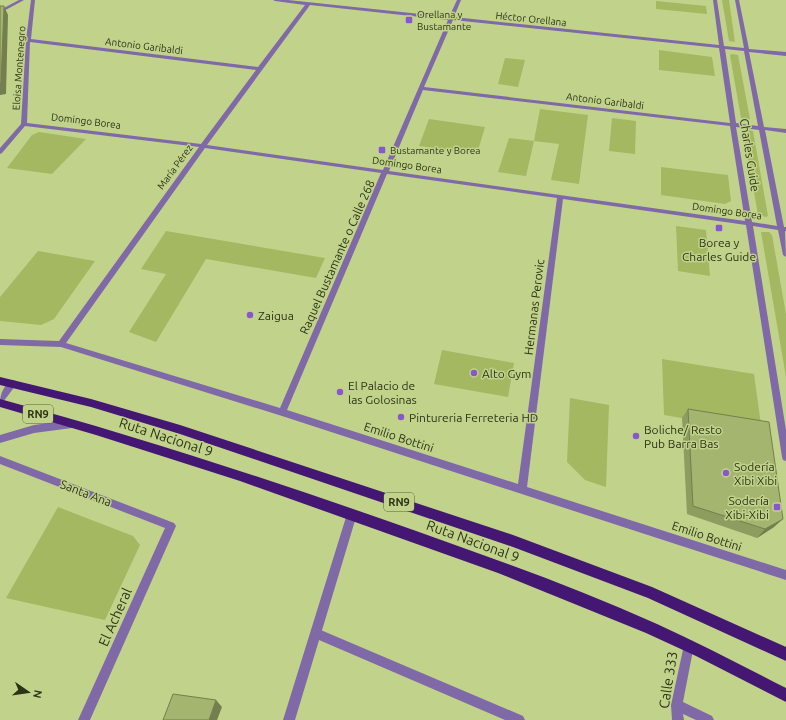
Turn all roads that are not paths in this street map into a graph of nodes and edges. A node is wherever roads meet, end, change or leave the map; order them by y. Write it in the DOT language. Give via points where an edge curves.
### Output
graph roads {
  1 [pos="22,0"];
  2 [pos="33,0"];
  3 [pos="275,0"];
  4 [pos="459,0"];
  5 [pos="715,0"];
  6 [pos="737,0"];
  7 [pos="308,4"];
  8 [pos="0,12"];
  9 [pos="451,19"];
  10 [pos="28,40"];
  11 [pos="723,48"];
  12 [pos="747,50"];
  13 [pos="786,54"];
  14 [pos="258,69"];
  15 [pos="422,88"];
  16 [pos="24,124"];
  17 [pos="733,125"];
  18 [pos="763,129"];
  19 [pos="786,132"];
  20 [pos="203,146"];
  21 [pos="0,152"];
  22 [pos="386,172"];
  23 [pos="560,198"];
  24 [pos="749,224"];
  25 [pos="783,229"];
  26 [pos="786,255"];
  27 [pos="0,342"];
  28 [pos="61,344"];
  29 [pos="0,381"];
  30 [pos="13,384"];
  31 [pos="0,402"];
  32 [pos="282,412"];
  33 [pos="76,424"];
  34 [pos="0,439"];
  35 [pos="786,457"];
  36 [pos="0,460"];
  37 [pos="522,490"];
  38 [pos="352,514"];
  39 [pos="171,526"];
  40 [pos="786,574"];
  41 [pos="316,633"];
  42 [pos="689,645"];
  43 [pos="786,654"];
  44 [pos="786,695"];
  45 [pos="677,705"];
  46 [pos="84,720"];
  47 [pos="289,720"];
  48 [pos="520,720"];
  49 [pos="678,720"];
  50 [pos="708,720"];
  1 -- 8 [label="street"];
  2 -- 10 [label="street, Eloisa Montenegro"];
  3 -- 7 [label="street, Héctor Orellana"];
  4 -- 9 [label="street, Raquel Bustamante o Calle 268"];
  5 -- 11 [label="street, Charles Guide"];
  6 -- 12 [label="street, Charles Guide"];
  7 -- 9 [label="street, Héctor Orellana"];
  7 -- 14 [label="street, María Pérez"];
  9 -- 11 [label="street, Héctor Orellana"];
  9 -- 15 [label="street, Raquel Bustamante o Calle 268"];
  10 -- 14 [label="street, Antonio Garibaldi"];
  10 -- 16 [label="street, Eloisa Montenegro"];
  11 -- 12 [label="street, Héctor Orellana"];
  11 -- 17 [label="street, Charles Guide"];
  12 -- 13 [label="street, Héctor Orellana"];
  12 -- 18 [label="street, Charles Guide"];
  14 -- 20 [label="street, María Pérez"];
  15 -- 17 [label="street, Antonio Garibaldi"];
  15 -- 22 [label="street, Raquel Bustamante o Calle 268"];
  16 -- 20 [label="street, Domingo Borea"];
  16 -- 21 [label="street, Eloisa Montenegro"];
  17 -- 18 [label="street, Antonio Garibaldi"];
  17 -- 24 [label="street, Charles Guide"];
  18 -- 19 [label="street, Antonio Garibaldi"];
  18 -- 25 [label="street, Charles Guide"];
  20 -- 22 [label="street, Domingo Borea"];
  20 -- 28 [label="street, María Pérez"];
  22 -- 23 [label="street, Domingo Borea"];
  22 -- 32 [label="street, Raquel Bustamante o Calle 268"];
  23 -- 24 [label="street, Domingo Borea"];
  23 -- 37 [label="street, Hermanas Perovic"];
  24 -- 25 [label="street, Domingo Borea"];
  24 -- 35 [label="street, Charles Guide"];
  25 -- 26 [label="street, Charles Guide"];
  27 -- 28 [label="street, Emilio Bottini"];
  28 -- 32 [label="street, Emilio Bottini"];
  29 -- 30 [label="main road, Ruta Nacional 9 / RN9"];
  30 -- 31 [label="street"];
  30 -- 43 [label="main road, Ruta Nacional 9 / RN9" via="106,406 248,450 546,552 608,575"];
  31 -- 33 [label="main road, Ruta Nacional 9 / RN9"];
  32 -- 37 [label="street, Emilio Bottini"];
  33 -- 34 [label="street" via="34,429"];
  33 -- 38 [label="main road, Ruta Nacional 9 / RN9"];
  36 -- 39 [label="street, Santa Ana"];
  37 -- 40 [label="street, Emilio Bottini"];
  38 -- 41 [label="street"];
  38 -- 42 [label="main road, Ruta Nacional 9 / RN9" via="507,569"];
  39 -- 46 [label="street, El Acheral"];
  41 -- 47 [label="street"];
  41 -- 48 [label="street"];
  42 -- 44 [label="main road, Ruta Nacional 9 / RN9"];
  42 -- 45 [label="street, Calle 333"];
  45 -- 49 [label="street, Calle 333"];
  45 -- 50 [label="street"];
}
